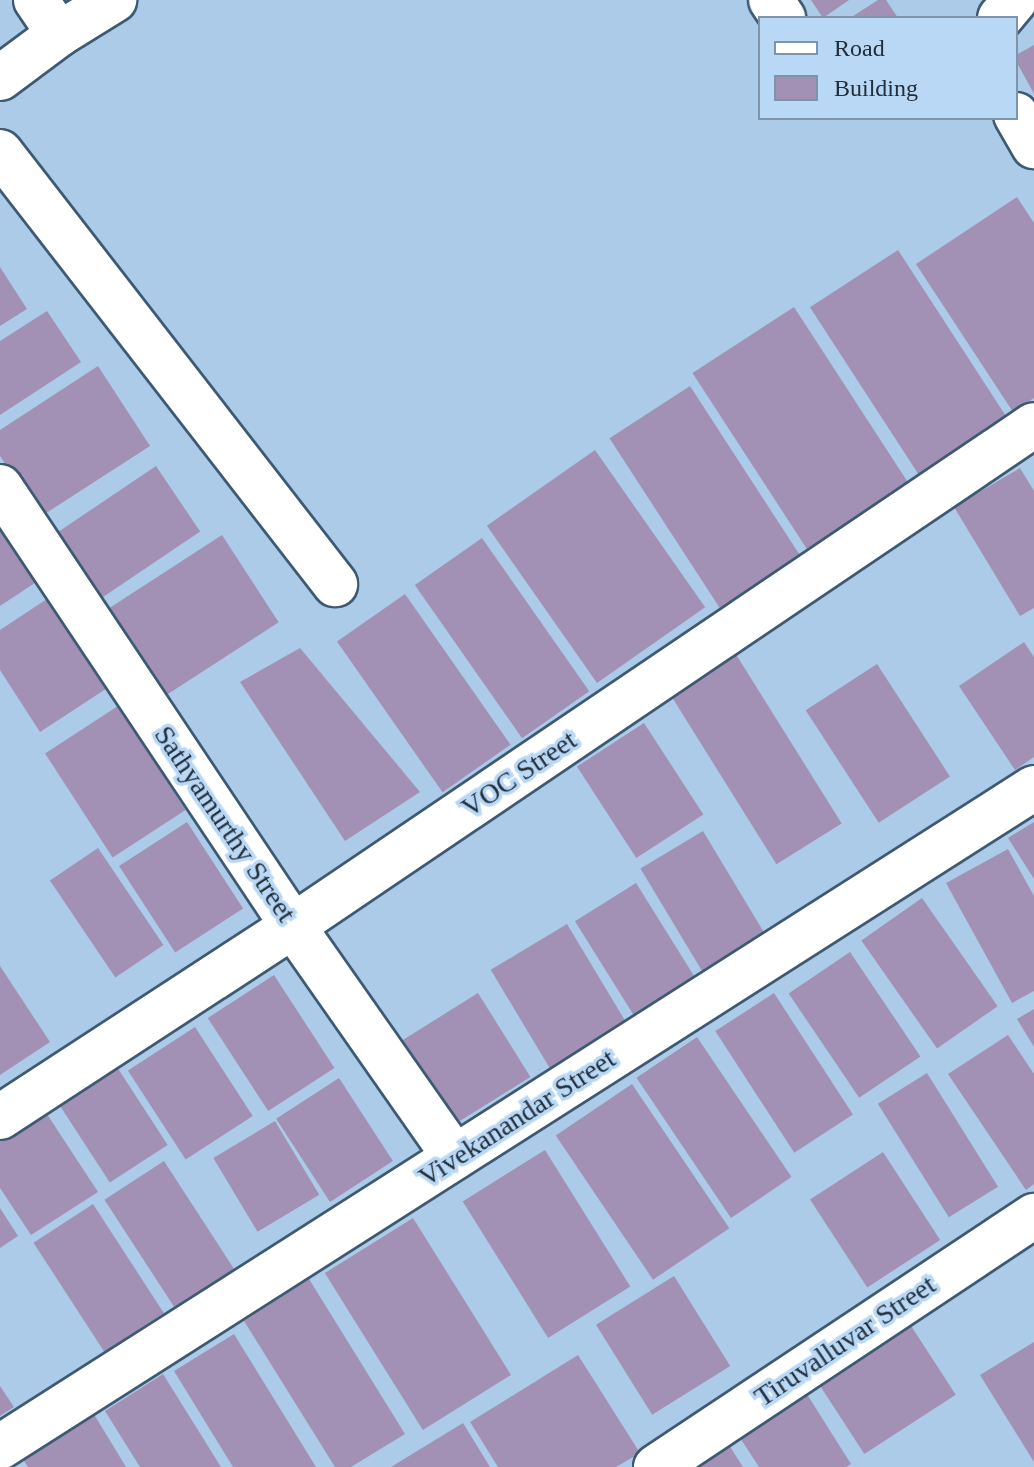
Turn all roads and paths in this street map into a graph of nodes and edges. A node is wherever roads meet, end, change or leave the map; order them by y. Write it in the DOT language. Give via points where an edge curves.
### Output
graph roads {
  1 [pos="114,0"];
  2 [pos="1015,0"];
  3 [pos="1002,16"];
  4 [pos="47,17"];
  5 [pos="0,78"];
  6 [pos="1018,118"];
  7 [pos="1034,146"];
  8 [pos="0,152"];
  9 [pos="1034,425"];
  10 [pos="0,487"];
  11 [pos="335,584"];
  12 [pos="1034,788"];
  13 [pos="293,926"];
  14 [pos="0,1117"];
  15 [pos="455,1157"];
  16 [pos="1034,1216"];
  17 [pos="0,1447"];
  18 [pos="656,1467"];
  1 -- 4 [label="street"];
  2 -- 3 [label="street"];
  4 -- 5 [label="street"];
  6 -- 7 [label="street"];
  8 -- 11 [label="street"];
  9 -- 13 [label="street, VOC Street"];
  10 -- 13 [label="street, Sathyamurthy Street"];
  12 -- 15 [label="street, Vivekanandar Street"];
  13 -- 14 [label="street, VOC Street"];
  13 -- 15 [label="street, Sathyamurthy Street"];
  15 -- 17 [label="street, Vivekanandar Street"];
  16 -- 18 [label="street, Tiruvalluvar Street"];
}
